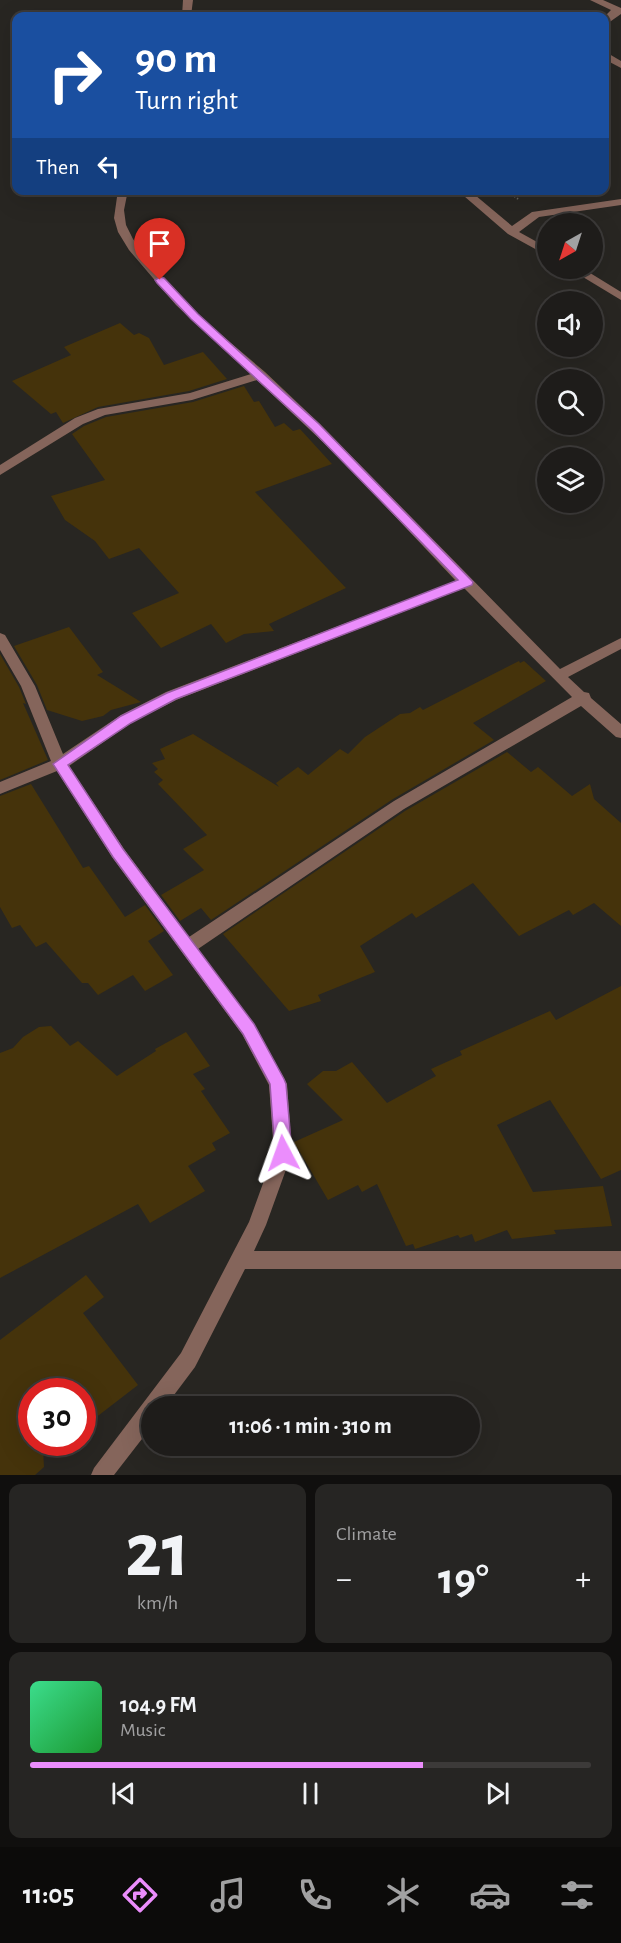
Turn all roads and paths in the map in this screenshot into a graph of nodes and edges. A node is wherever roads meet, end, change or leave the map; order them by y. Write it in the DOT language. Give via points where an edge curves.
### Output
graph roads {
  1 [pos="595,0"];
  2 [pos="619,10"];
  3 [pos="121,195"];
  4 [pos="468,195"];
  5 [pos="621,201"];
  6 [pos="512,232"];
  7 [pos="537,247"];
  8 [pos="591,279"];
  9 [pos="621,297"];
  10 [pos="261,375"];
  11 [pos="0,471"];
  12 [pos="467,582"];
  13 [pos="0,638"];
  14 [pos="621,644"];
  15 [pos="558,676"];
  16 [pos="584,697"];
  17 [pos="621,733"];
  18 [pos="60,764"];
  19 [pos="0,788"];
  20 [pos="187,947"];
  21 [pos="239,1260"];
  22 [pos="621,1260"];
  23 [pos="161,1396"];
  24 [pos="141,1422"];
  25 [pos="101,1475"];
  1 -- 2 [label="street"];
  3 -- 10 [label="street" via="116,210 118,220 140,256 194,317"];
  4 -- 6 [label="street"];
  5 -- 6 [label="street" via="536,214"];
  6 -- 7 [label="street"];
  8 -- 9 [label="street"];
  10 -- 11 [label="street" via="192,396 94,415 46,440"];
  10 -- 12 [label="street"];
  12 -- 15 [label="street"];
  12 -- 18 [label="street" via="171,696 126,719"];
  13 -- 18 [label="street" via="28,686"];
  14 -- 15 [label="street"];
  15 -- 16 [label="street"];
  16 -- 17 [label="street"];
  16 -- 20 [label="street" via="399,805"];
  18 -- 19 [label="street"];
  18 -- 20 [label="street" via="118,853"];
  20 -- 21 [label="street" via="248,1029 278,1084 283,1153 257,1225"];
  21 -- 22 [label="street"];
  21 -- 23 [label="street" via="188,1360"];
  24 -- 25 [label="street"];
}
